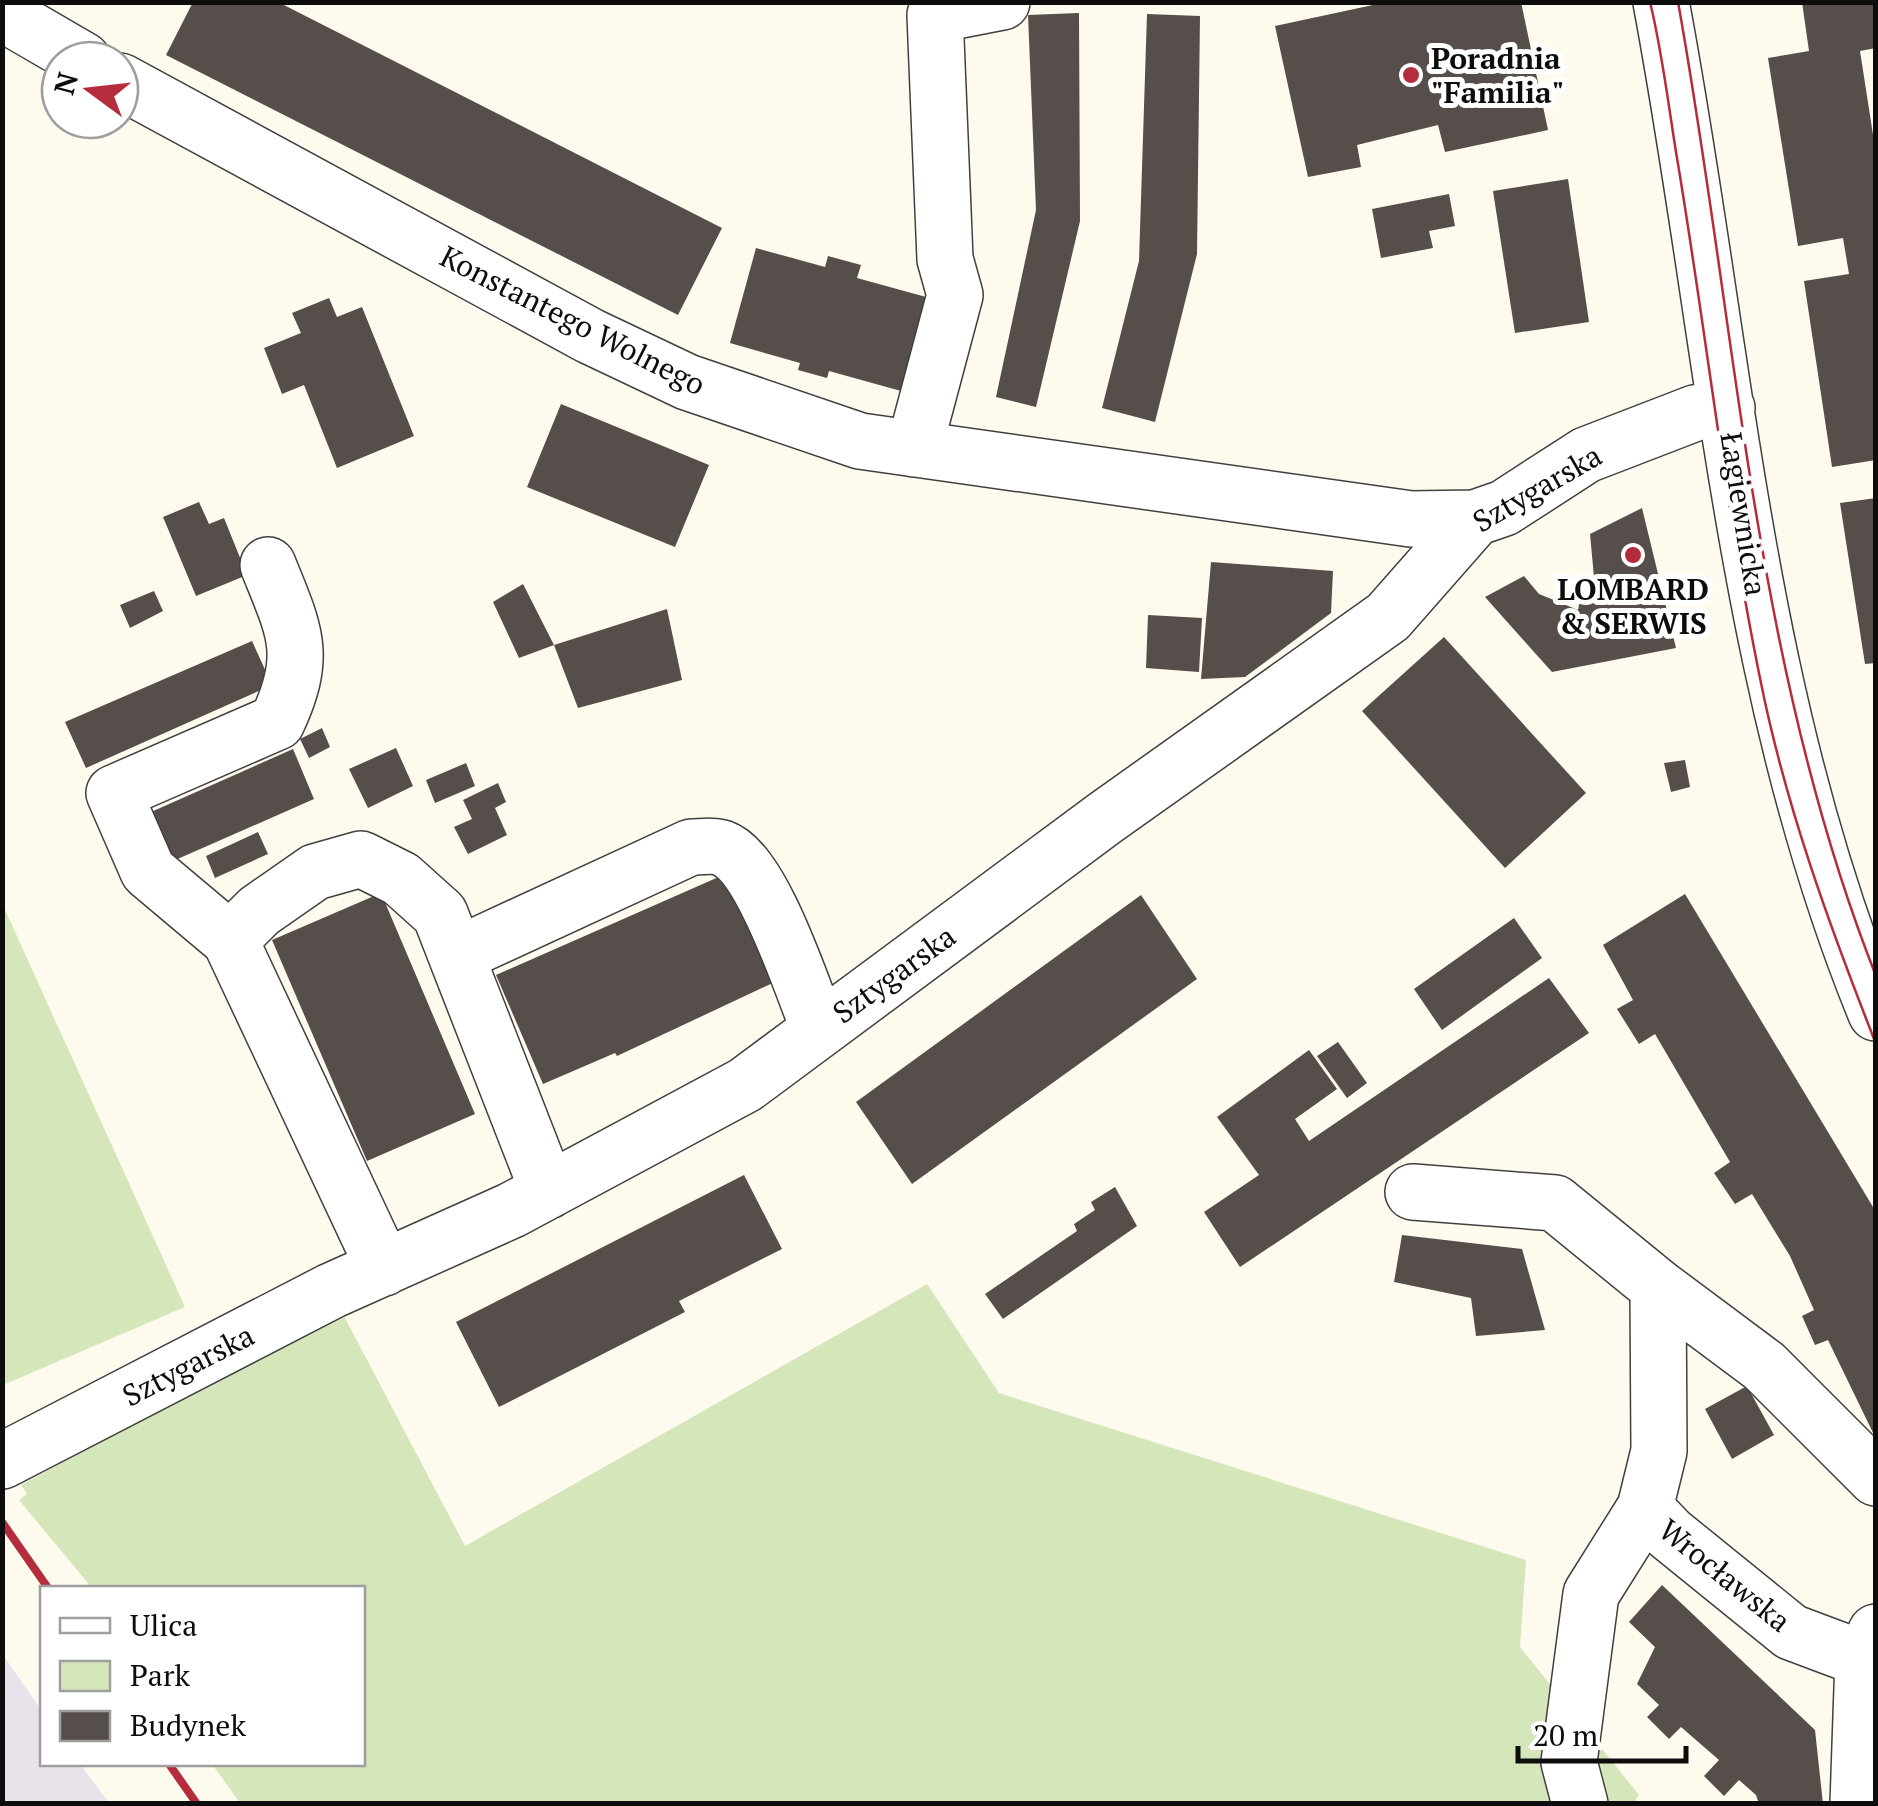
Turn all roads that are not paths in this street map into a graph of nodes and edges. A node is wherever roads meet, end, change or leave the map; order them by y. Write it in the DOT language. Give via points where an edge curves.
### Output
graph roads {
  1 [pos="1002,2"];
  2 [pos="1661,2"];
  3 [pos="2,13"];
  4 [pos="49,40"];
  5 [pos="140,92"];
  6 [pos="1727,408"];
  7 [pos="914,449"];
  8 [pos="1475,518"];
  9 [pos="268,565"];
  10 [pos="230,940"];
  11 [pos="457,955"];
  12 [pos="1876,1014"];
  13 [pos="818,1030"];
  14 [pos="548,1191"];
  15 [pos="1413,1192"];
  16 [pos="384,1268"];
  17 [pos="1658,1287"];
  18 [pos="2,1461"];
  19 [pos="1876,1478"];
  20 [pos="1646,1508"];
  21 [pos="1869,1646"];
  22 [pos="1580,1804"];
  23 [pos="1858,1804"];
  1 -- 7 [label="street" via="935,15 945,259 956,295"];
  2 -- 6 [label="street, Łagiewnicka"];
  3 -- 4 [label="street"];
  5 -- 7 [label="street, Konstantego Wolnego" via="686,382 860,442"];
  6 -- 8 [label="street, Sztygarska" via="1695,413 1586,455 1504,508"];
  6 -- 12 [label="street, Łagiewnicka" via="1774,681 1827,884"];
  7 -- 8 [label="street, Konstantego Wolnego" via="1411,519"];
  8 -- 13 [label="street, Sztygarska" via="1388,617"];
  9 -- 10 [label="street" via="296,634 293,689 277,722 114,793 148,871"];
  10 -- 11 [label="street" via="258,911 315,872 361,859 401,879 440,914"];
  10 -- 16 [label="street"];
  11 -- 13 [label="street" via="691,846 721,847 744,863 767,902"];
  11 -- 14 [label="street"];
  13 -- 14 [label="street, Sztygarska" via="745,1085"];
  14 -- 16 [label="street, Sztygarska"];
  15 -- 17 [label="street" via="1555,1203"];
  16 -- 18 [label="street, Sztygarska"];
  17 -- 19 [label="street" via="1764,1366"];
  17 -- 20 [label="street" via="1659,1451"];
  20 -- 21 [label="street, Wrocławska" via="1791,1632"];
  20 -- 22 [label="street" via="1591,1594 1569,1762"];
  21 -- 23 [label="street"];
}
